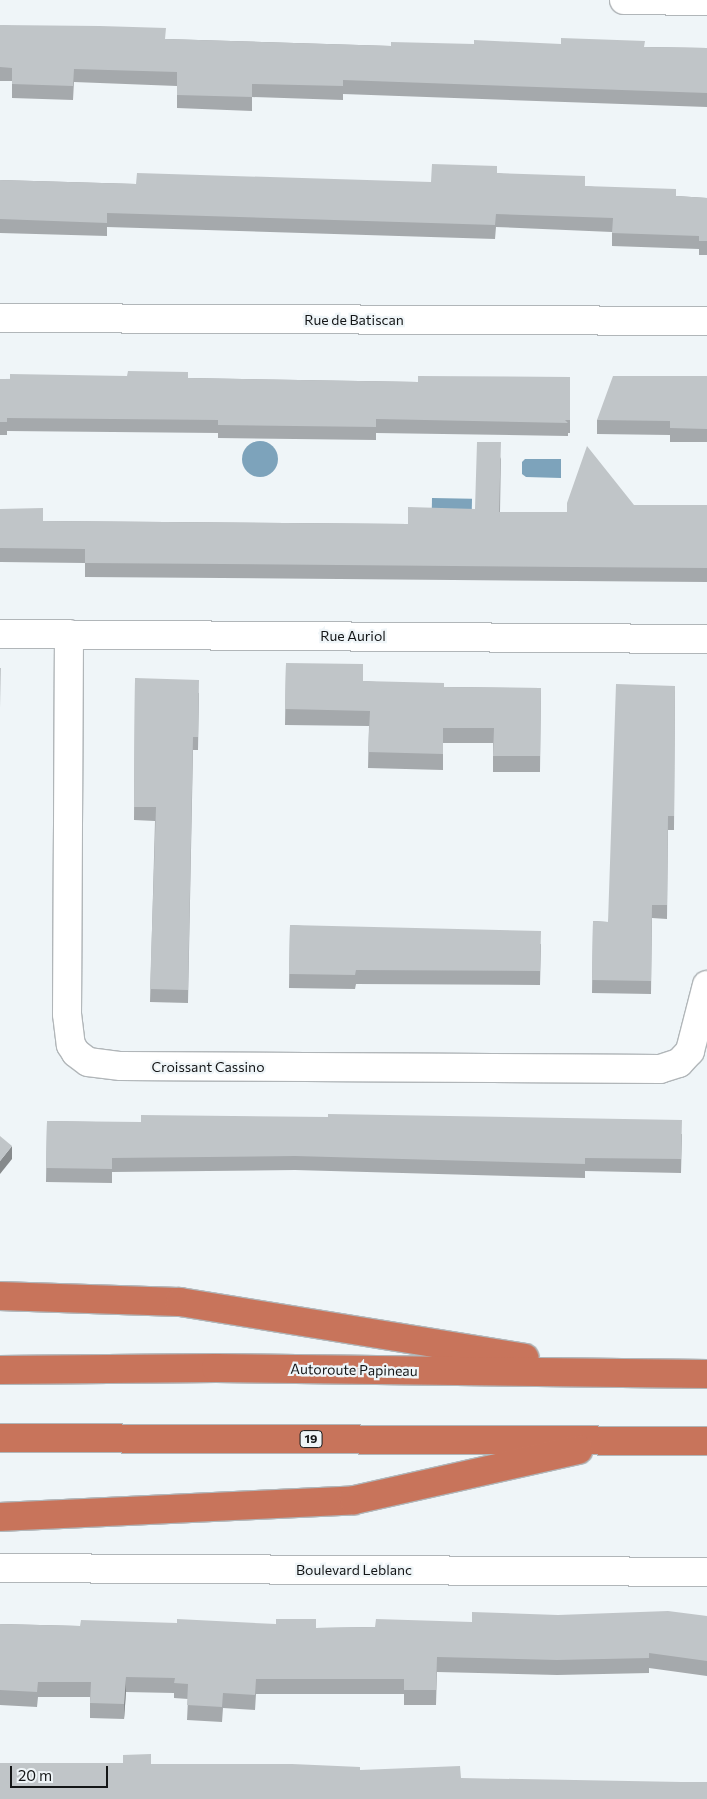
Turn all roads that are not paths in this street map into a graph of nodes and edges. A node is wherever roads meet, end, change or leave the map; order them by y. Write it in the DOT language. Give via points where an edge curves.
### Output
graph roads {
  1 [pos="624,0"];
  2 [pos="707,1"];
  3 [pos="0,318"];
  4 [pos="707,321"];
  5 [pos="0,634"];
  6 [pos="69,634"];
  7 [pos="707,639"];
  8 [pos="707,985"];
  9 [pos="0,1296"];
  10 [pos="0,1370"];
  11 [pos="617,1374"];
  12 [pos="707,1374"];
  13 [pos="0,1438"];
  14 [pos="623,1440"];
  15 [pos="707,1441"];
  16 [pos="0,1517"];
  17 [pos="0,1568"];
  18 [pos="707,1572"];
  1 -- 2 [label="street"];
  3 -- 4 [label="street, Rue de Batiscan"];
  5 -- 6 [label="street, Rue Auriol"];
  6 -- 7 [label="street, Rue Auriol"];
  6 -- 8 [label="street, Croissant Cassino" via="67,1014 71,1045 88,1062 121,1066 660,1069 679,1063 690,1051"];
  9 -- 11 [label="highway" via="180,1302"];
  10 -- 11 [label="highway, Autoroute Papineau" via="216,1368"];
  11 -- 12 [label="highway, Autoroute Papineau"];
  13 -- 14 [label="highway, 19"];
  14 -- 15 [label="highway, 19"];
  14 -- 16 [label="highway" via="354,1500"];
  17 -- 18 [label="street, Boulevard Leblanc"];
}
